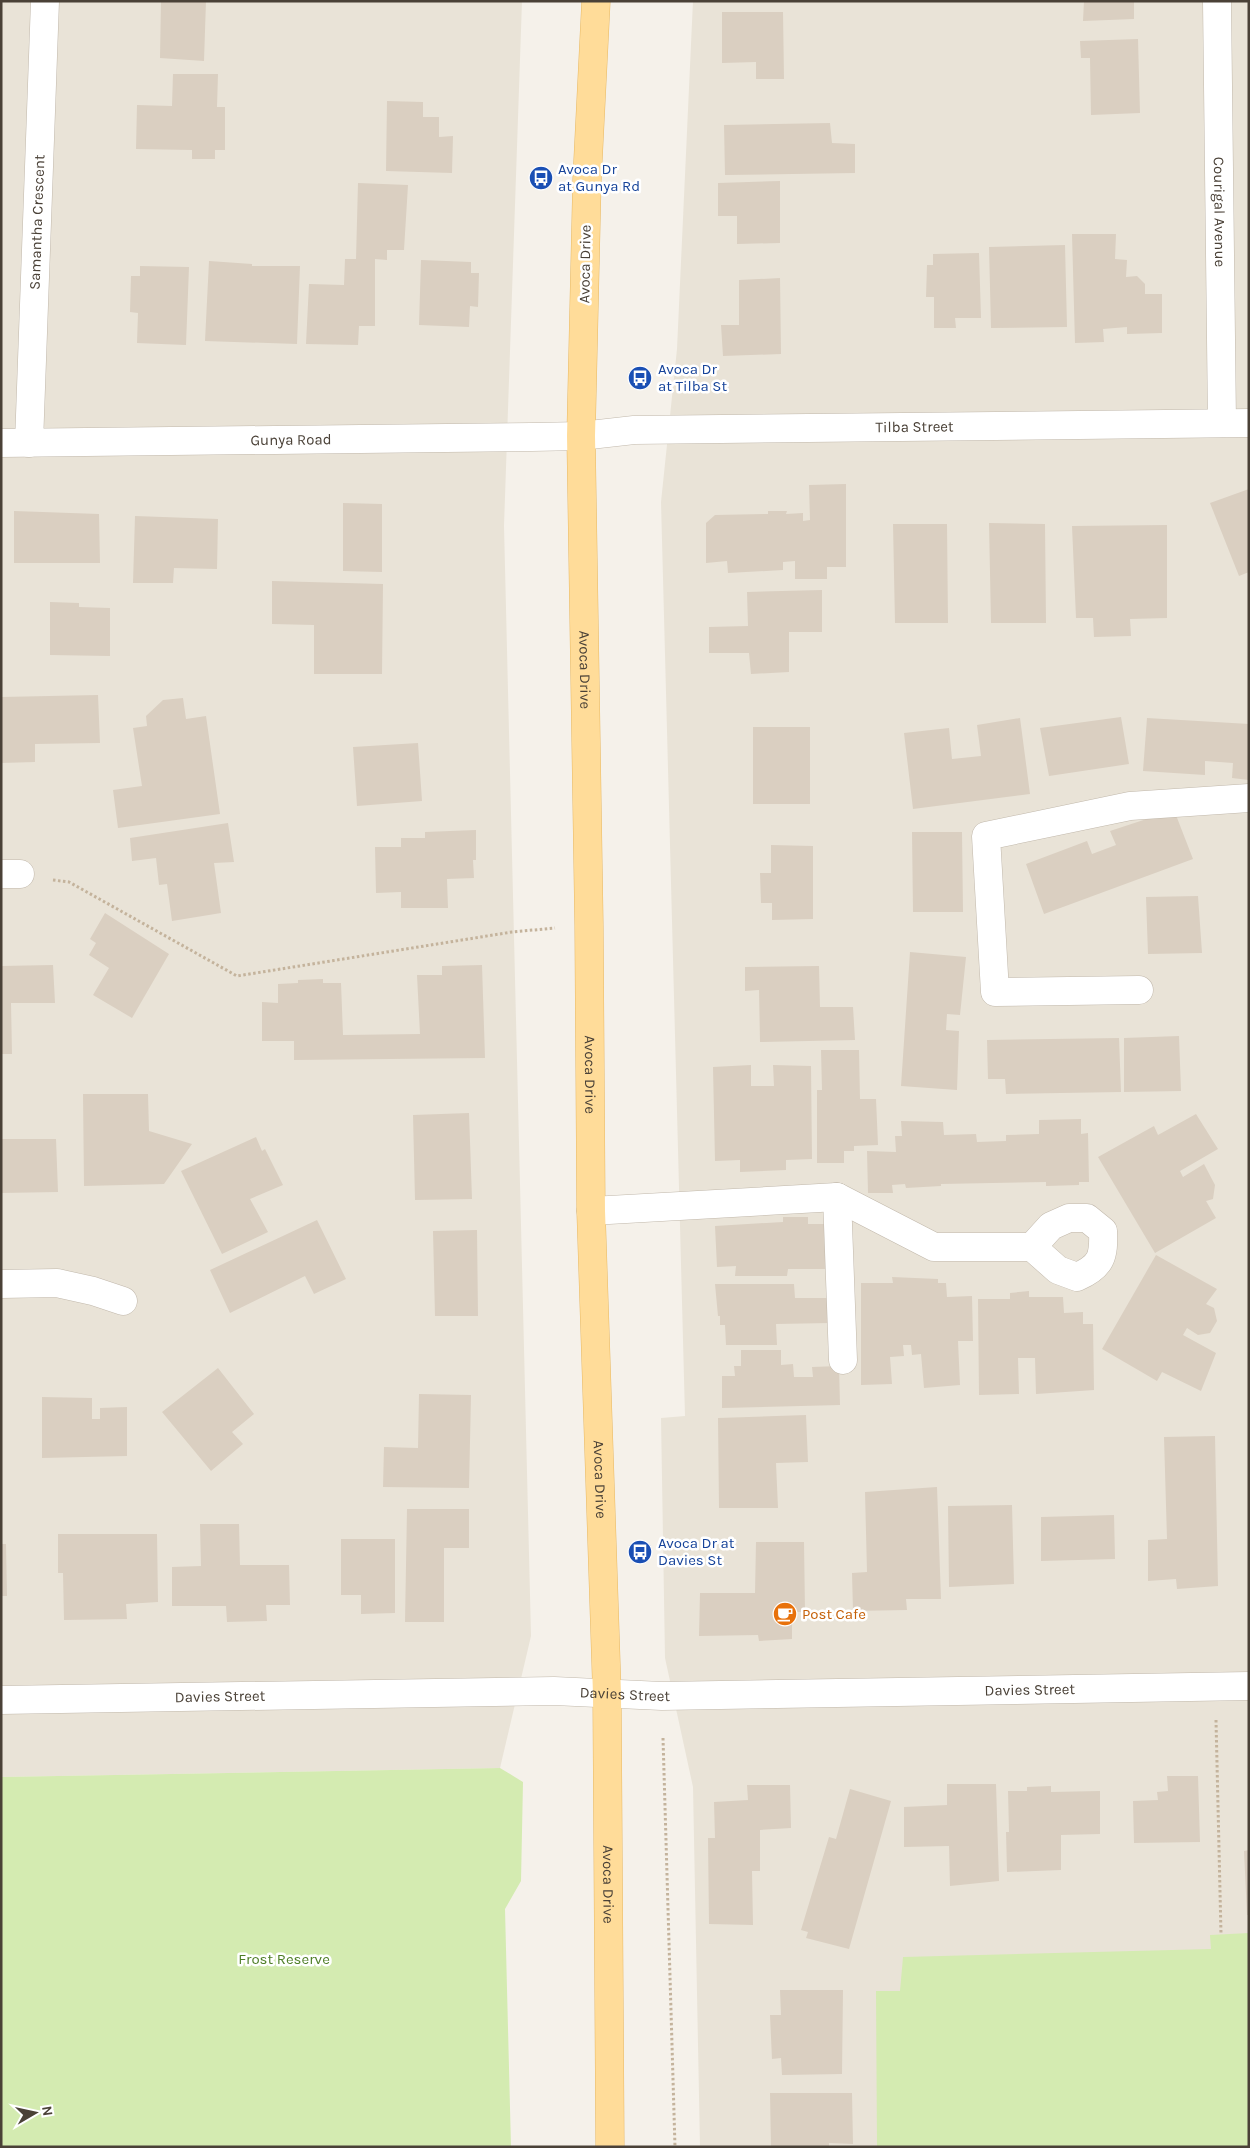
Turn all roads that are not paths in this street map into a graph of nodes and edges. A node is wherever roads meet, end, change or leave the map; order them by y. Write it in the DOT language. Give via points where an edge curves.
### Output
graph roads {
  1 [pos="45,1"];
  2 [pos="596,1"];
  3 [pos="1217,1"];
  4 [pos="1222,423"];
  5 [pos="1249,423"];
  6 [pos="581,436"];
  7 [pos="1,443"];
  8 [pos="29,444"];
  9 [pos="1249,798"];
  10 [pos="1139,990"];
  11 [pos="837,1197"];
  12 [pos="591,1211"];
  13 [pos="1032,1247"];
  14 [pos="1,1284"];
  15 [pos="123,1301"];
  16 [pos="843,1360"];
  17 [pos="1249,1686"];
  18 [pos="606,1694"];
  19 [pos="1,1700"];
  20 [pos="610,2147"];
  1 -- 8 [label="street, Samantha Crescent"];
  2 -- 6 [label="main road, Avoca Drive" via="587,180"];
  3 -- 4 [label="street, Courigal Avenue"];
  4 -- 5 [label="street, Tilba Street"];
  4 -- 6 [label="street, Tilba Street" via="634,430"];
  6 -- 8 [label="street, Gunya Road"];
  6 -- 12 [label="main road, Avoca Drive"];
  7 -- 8 [label="street, Gunya Road"];
  9 -- 10 [label="street" via="1130,806 986,836 995,992"];
  11 -- 12 [label="street"];
  11 -- 13 [label="street" via="934,1247"];
  11 -- 16 [label="street"];
  12 -- 18 [label="main road, Avoca Drive"];
  14 -- 15 [label="street" via="57,1283"];
  17 -- 18 [label="street, Davies Street" via="654,1696"];
  18 -- 19 [label="street, Davies Street" via="554,1691"];
  18 -- 20 [label="main road, Avoca Drive"];
}
